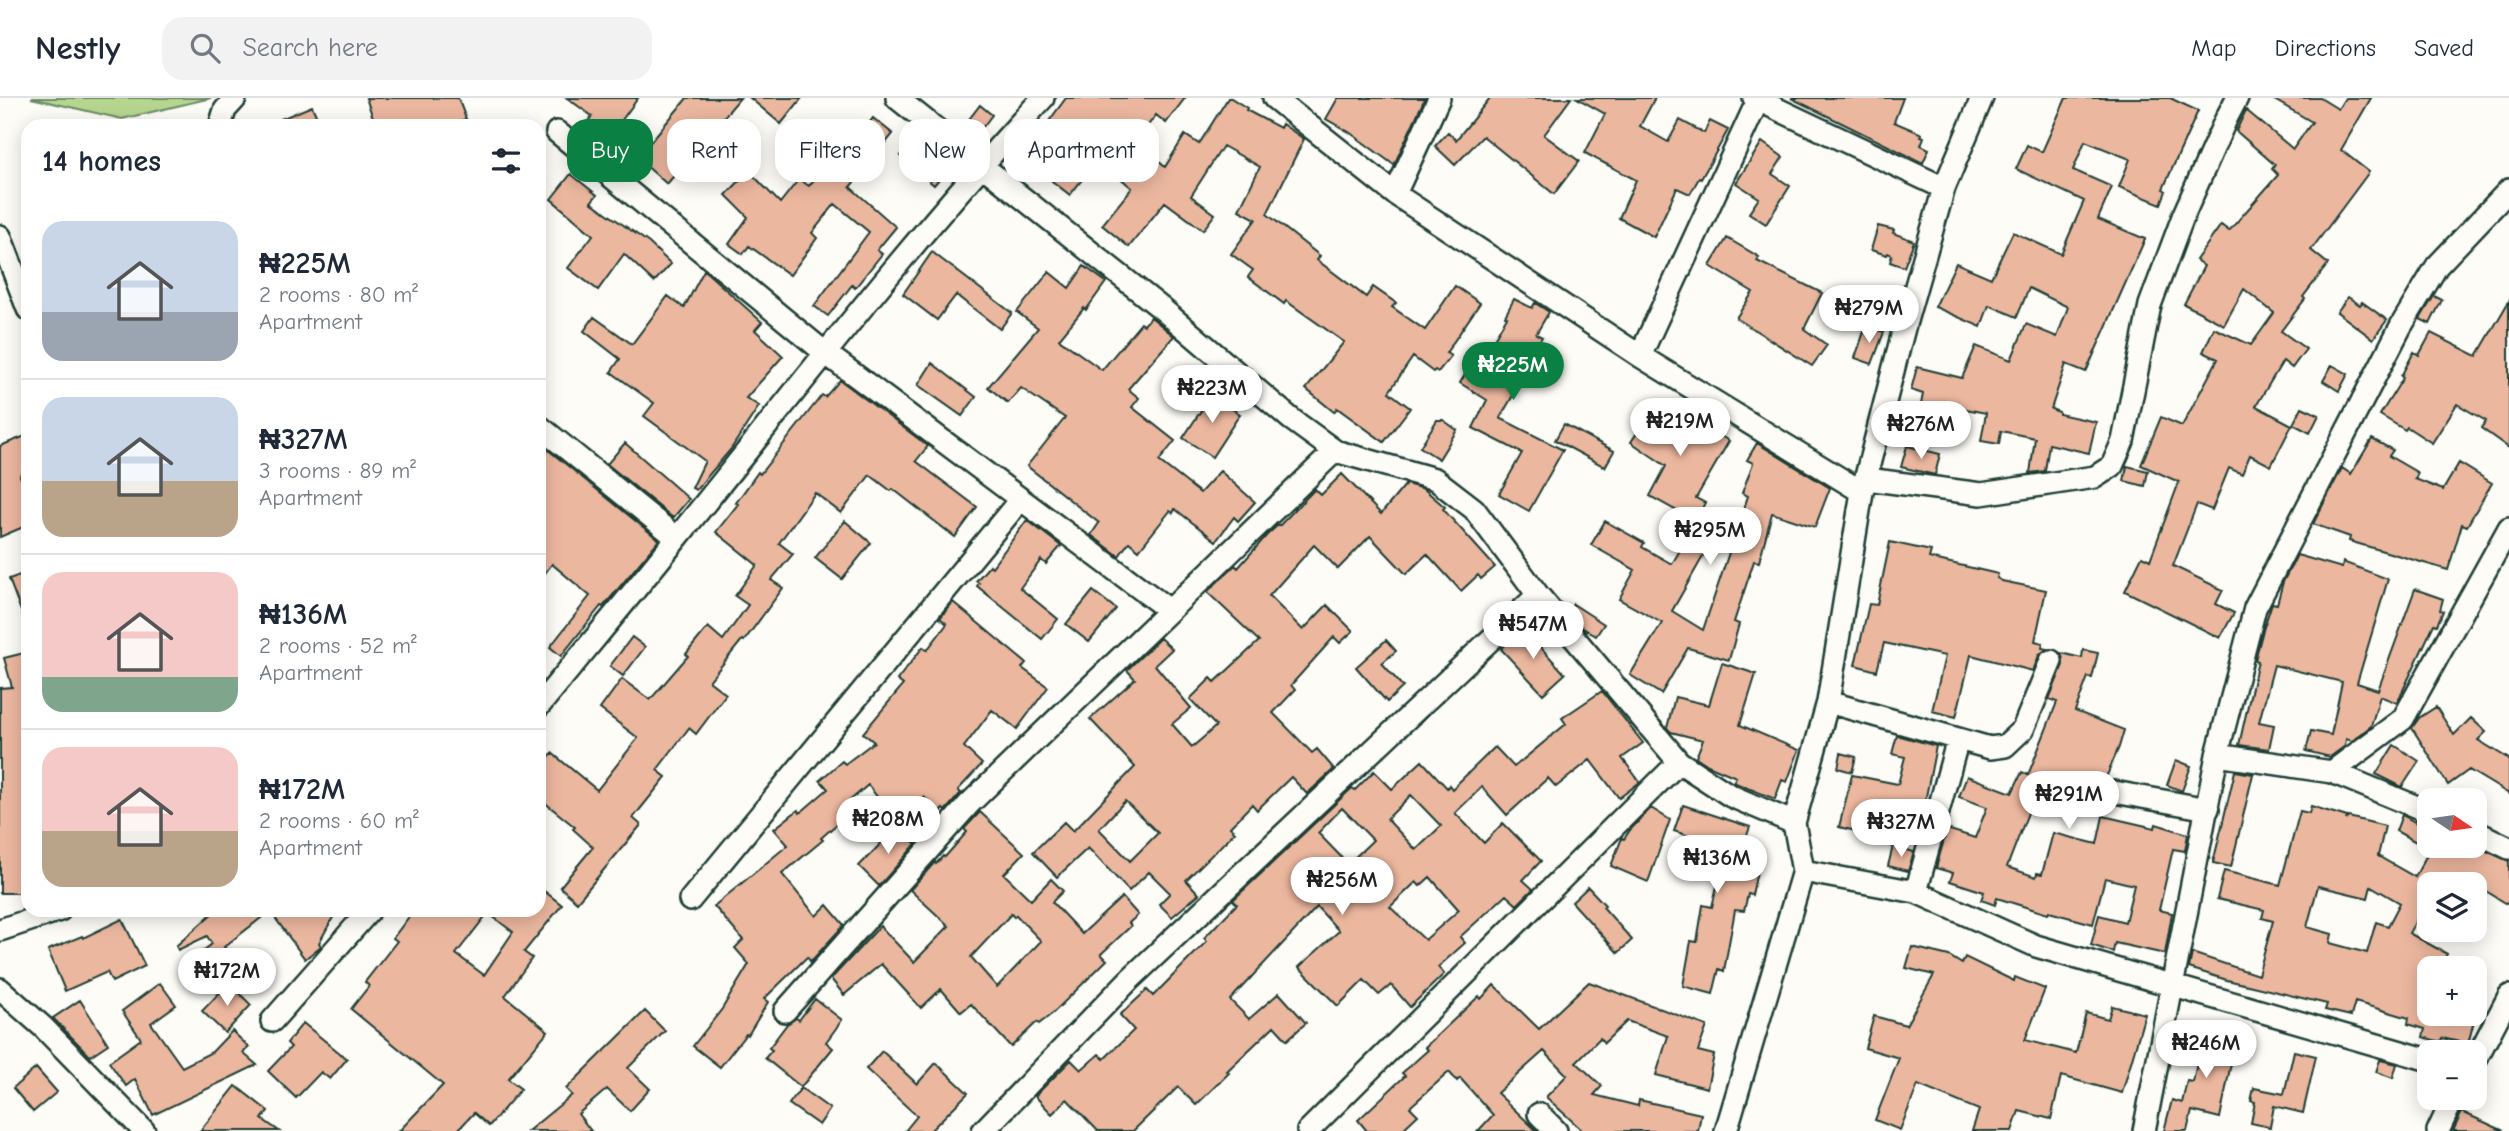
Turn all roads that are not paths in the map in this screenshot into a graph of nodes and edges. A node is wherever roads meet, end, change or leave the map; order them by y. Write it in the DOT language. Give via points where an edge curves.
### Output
graph roads {
  1 [pos="897,98"];
  2 [pos="1043,98"];
  3 [pos="1274,98"];
  4 [pos="1439,98"];
  5 [pos="1982,98"];
  6 [pos="2237,98"];
  7 [pos="234,99"];
  8 [pos="1756,99"];
  9 [pos="222,119"];
  10 [pos="923,119"];
  11 [pos="557,132"];
  12 [pos="990,154"];
  13 [pos="990,173"];
  14 [pos="966,182"];
  15 [pos="1944,188"];
  16 [pos="2509,190"];
  17 [pos="1395,194"];
  18 [pos="0,236"];
  19 [pos="21,291"];
  20 [pos="824,352"];
  21 [pos="1640,356"];
  22 [pos="546,432"];
  23 [pos="1335,451"];
  24 [pos="1864,485"];
  25 [pos="1020,500"];
  26 [pos="2509,528"];
  27 [pos="677,538"];
  28 [pos="1538,595"];
  29 [pos="1169,610"];
  30 [pos="2051,661"];
  31 [pos="546,697"];
  32 [pos="1828,702"];
  33 [pos="1958,739"];
  34 [pos="2217,755"];
  35 [pos="1679,762"];
  36 [pos="2332,772"];
  37 [pos="2114,792"];
  38 [pos="2417,807"];
  39 [pos="2208,809"];
  40 [pos="1794,823"];
  41 [pos="2487,837"];
  42 [pos="2509,848"];
  43 [pos="1803,871"];
  44 [pos="1916,892"];
  45 [pos="690,900"];
  46 [pos="39,917"];
  47 [pos="364,917"];
  48 [pos="0,930"];
  49 [pos="2174,988"];
  50 [pos="0,989"];
  51 [pos="2509,996"];
  52 [pos="785,1011"];
  53 [pos="272,1021"];
  54 [pos="2486,1040"];
  55 [pos="2417,1057"];
  56 [pos="2448,1110"];
  57 [pos="1539,1114"];
  58 [pos="144,1131"];
  59 [pos="984,1131"];
  60 [pos="1307,1131"];
  61 [pos="1556,1131"];
  62 [pos="1726,1131"];
  63 [pos="2144,1131"];
  64 [pos="2438,1131"];
  1 -- 10 [label="street"];
  2 -- 12 [label="street"];
  3 -- 17 [label="street"];
  4 -- 17 [label="street"];
  5 -- 15 [label="street"];
  6 -- 24 [label="street" via="2184,214 2150,305 2123,441 2112,466 2095,477 1981,494"];
  7 -- 9 [label="street"];
  8 -- 15 [label="street"];
  8 -- 21 [label="street"];
  11 -- 20 [label="street"];
  13 -- 23 [label="street"];
  14 -- 20 [label="street"];
  15 -- 24 [label="street"];
  16 -- 34 [label="street" via="2437,266 2401,326 2261,596"];
  17 -- 21 [label="street"];
  18 -- 19 [label="street"];
  20 -- 25 [label="street"];
  20 -- 27 [label="street"];
  21 -- 24 [label="street"];
  22 -- 27 [label="street"];
  23 -- 28 [label="street" via="1436,479 1474,509"];
  23 -- 29 [label="street"];
  24 -- 32 [label="street"];
  25 -- 29 [label="street"];
  25 -- 45 [label="street"];
  26 -- 36 [label="street" via="2403,719"];
  27 -- 31 [label="street"];
  28 -- 35 [label="street"];
  28 -- 59 [label="street" via="1129,980"];
  29 -- 52 [label="street" via="969,804"];
  30 -- 33 [label="street" via="2022,729 2005,746 1990,748"];
  32 -- 33 [label="street"];
  32 -- 40 [label="street"];
  33 -- 44 [label="street"];
  34 -- 36 [label="street"];
  34 -- 39 [label="street"];
  35 -- 40 [label="street" via="1731,796"];
  35 -- 60 [label="street"];
  36 -- 38 [label="street"];
  37 -- 39 [label="street"];
  39 -- 49 [label="street"];
  40 -- 43 [label="street"];
  41 -- 42 [label="street"];
  43 -- 44 [label="street"];
  43 -- 62 [label="street"];
  44 -- 49 [label="street" via="2036,946"];
  46 -- 48 [label="street"];
  47 -- 53 [label="street"];
  49 -- 55 [label="street"];
  49 -- 63 [label="street"];
  50 -- 58 [label="street"];
  51 -- 54 [label="street"];
  56 -- 64 [label="street"];
  57 -- 61 [label="street"];
}
